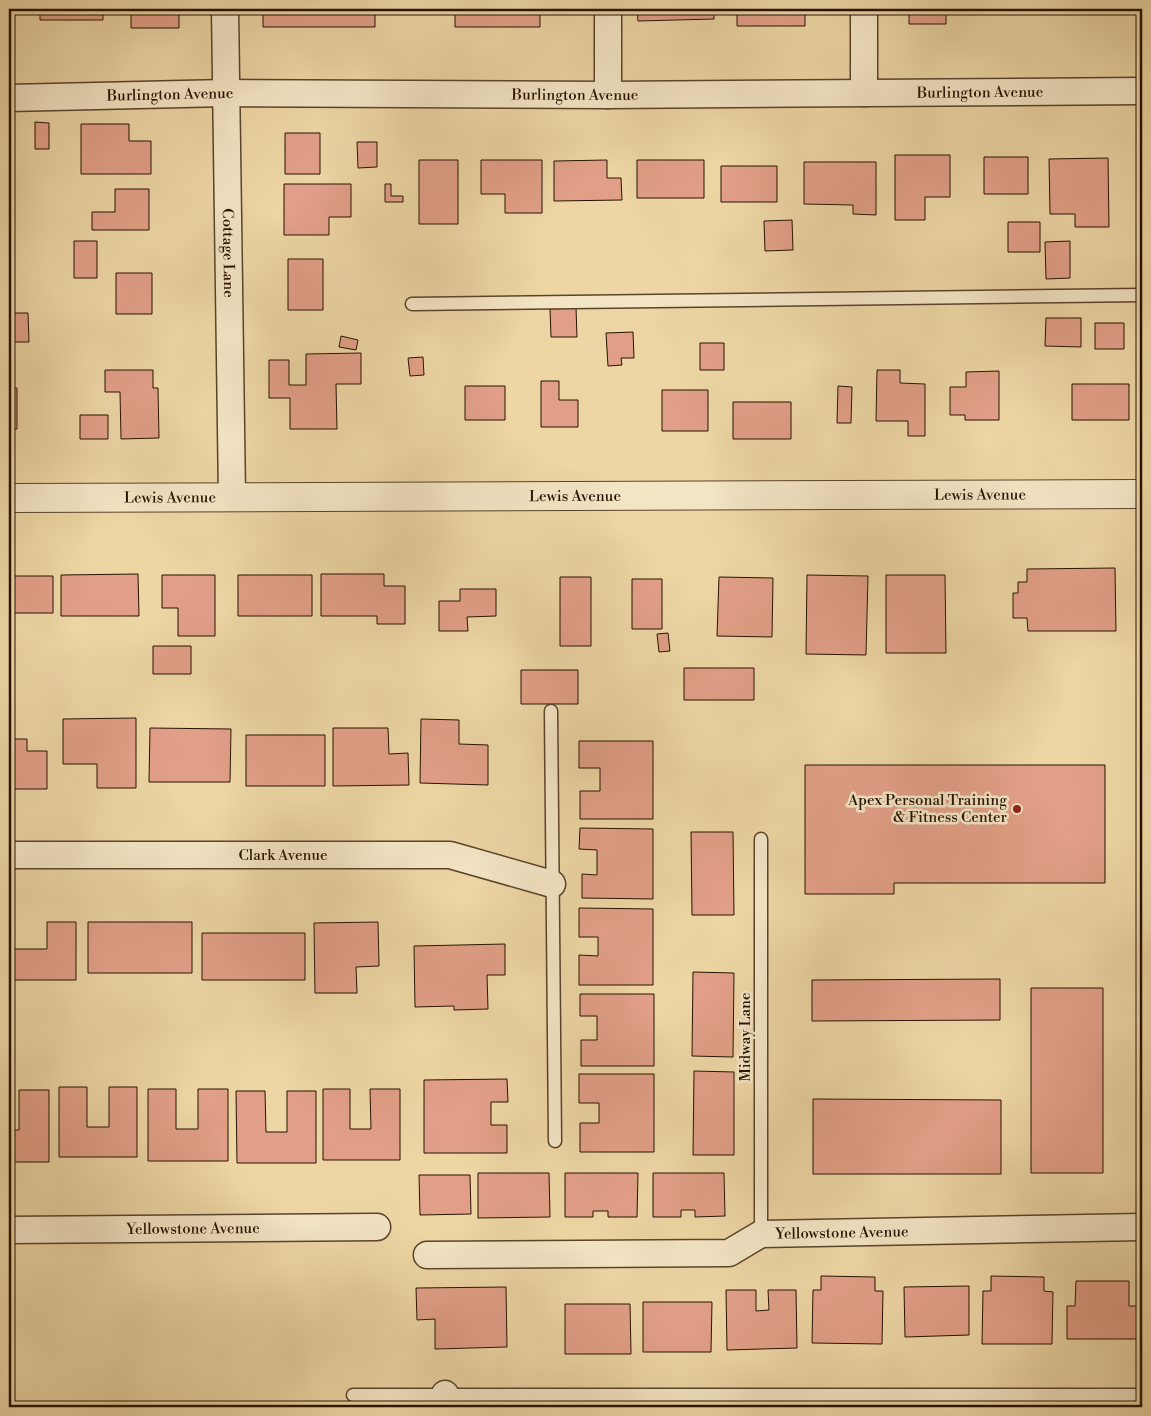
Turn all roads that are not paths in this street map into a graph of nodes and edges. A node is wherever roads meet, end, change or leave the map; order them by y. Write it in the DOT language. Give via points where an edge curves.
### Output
graph roads {
  1 [pos="225,9"];
  2 [pos="608,9"];
  3 [pos="864,9"];
  4 [pos="1142,91"];
  5 [pos="226,93"];
  6 [pos="864,93"];
  7 [pos="608,95"];
  8 [pos="9,98"];
  9 [pos="1142,295"];
  10 [pos="412,304"];
  11 [pos="1142,494"];
  12 [pos="232,497"];
  13 [pos="9,498"];
  14 [pos="551,711"];
  15 [pos="760,839"];
  16 [pos="9,856"];
  17 [pos="552,884"];
  18 [pos="555,1141"];
  19 [pos="377,1227"];
  20 [pos="1142,1227"];
  21 [pos="9,1230"];
  22 [pos="761,1234"];
  23 [pos="427,1255"];
  24 [pos="353,1395"];
  25 [pos="1142,1395"];
  26 [pos="445,1401"];
  1 -- 5 [label="street, Cottage Lane"];
  2 -- 7 [label="street"];
  3 -- 6 [label="street"];
  4 -- 6 [label="street, Burlington Avenue"];
  5 -- 7 [label="street, Burlington Avenue"];
  5 -- 8 [label="street, Burlington Avenue"];
  5 -- 12 [label="street, Cottage Lane"];
  6 -- 7 [label="street, Burlington Avenue"];
  9 -- 10 [label="lane"];
  11 -- 12 [label="street, Lewis Avenue"];
  12 -- 13 [label="street, Lewis Avenue"];
  14 -- 17 [label="lane"];
  15 -- 22 [label="lane, Midway Lane"];
  16 -- 17 [label="street, Clark Avenue" via="450,855"];
  17 -- 18 [label="lane"];
  19 -- 21 [label="street, Yellowstone Avenue"];
  20 -- 22 [label="street, Yellowstone Avenue"];
  22 -- 23 [label="street, Yellowstone Avenue" via="729,1253"];
  24 -- 26 [label="lane"];
  25 -- 26 [label="lane"];
}
